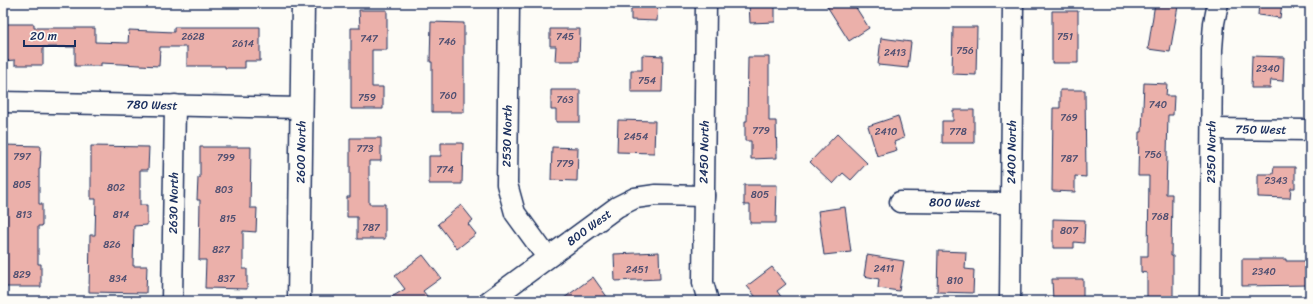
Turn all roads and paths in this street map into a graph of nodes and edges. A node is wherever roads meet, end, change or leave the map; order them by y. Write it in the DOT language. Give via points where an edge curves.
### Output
graph roads {
  1 [pos="303,3"];
  2 [pos="509,3"];
  3 [pos="706,3"];
  4 [pos="1013,3"];
  5 [pos="1218,3"];
  6 [pos="3,102"];
  7 [pos="175,105"];
  8 [pos="302,108"];
  9 [pos="1212,129"];
  10 [pos="1310,130"];
  11 [pos="704,196"];
  12 [pos="900,202"];
  13 [pos="1010,203"];
  14 [pos="547,257"];
  15 [pos="172,301"];
  16 [pos="299,301"];
  17 [pos="489,301"];
  18 [pos="708,301"];
  19 [pos="1010,301"];
  20 [pos="1210,301"];
  1 -- 8 [label="street, 2600 North"];
  2 -- 14 [label="street, 2530 North" via="507,184 515,213"];
  3 -- 11 [label="street, 2450 North"];
  4 -- 13 [label="street, 2400 North"];
  5 -- 9 [label="street, 2350 North" via="1212,49"];
  6 -- 7 [label="street, 780 West"];
  7 -- 8 [label="street, 780 West"];
  7 -- 15 [label="street, 2630 North"];
  8 -- 16 [label="street, 2600 North"];
  9 -- 10 [label="street, 750 West"];
  9 -- 20 [label="street, 2350 North"];
  11 -- 14 [label="street, 800 West" via="656,195 635,198 617,207"];
  11 -- 18 [label="street, 2450 North" via="703,283"];
  12 -- 13 [label="street, 800 West"];
  13 -- 19 [label="street, 2400 North"];
  14 -- 17 [label="street, 800 West"];
}
